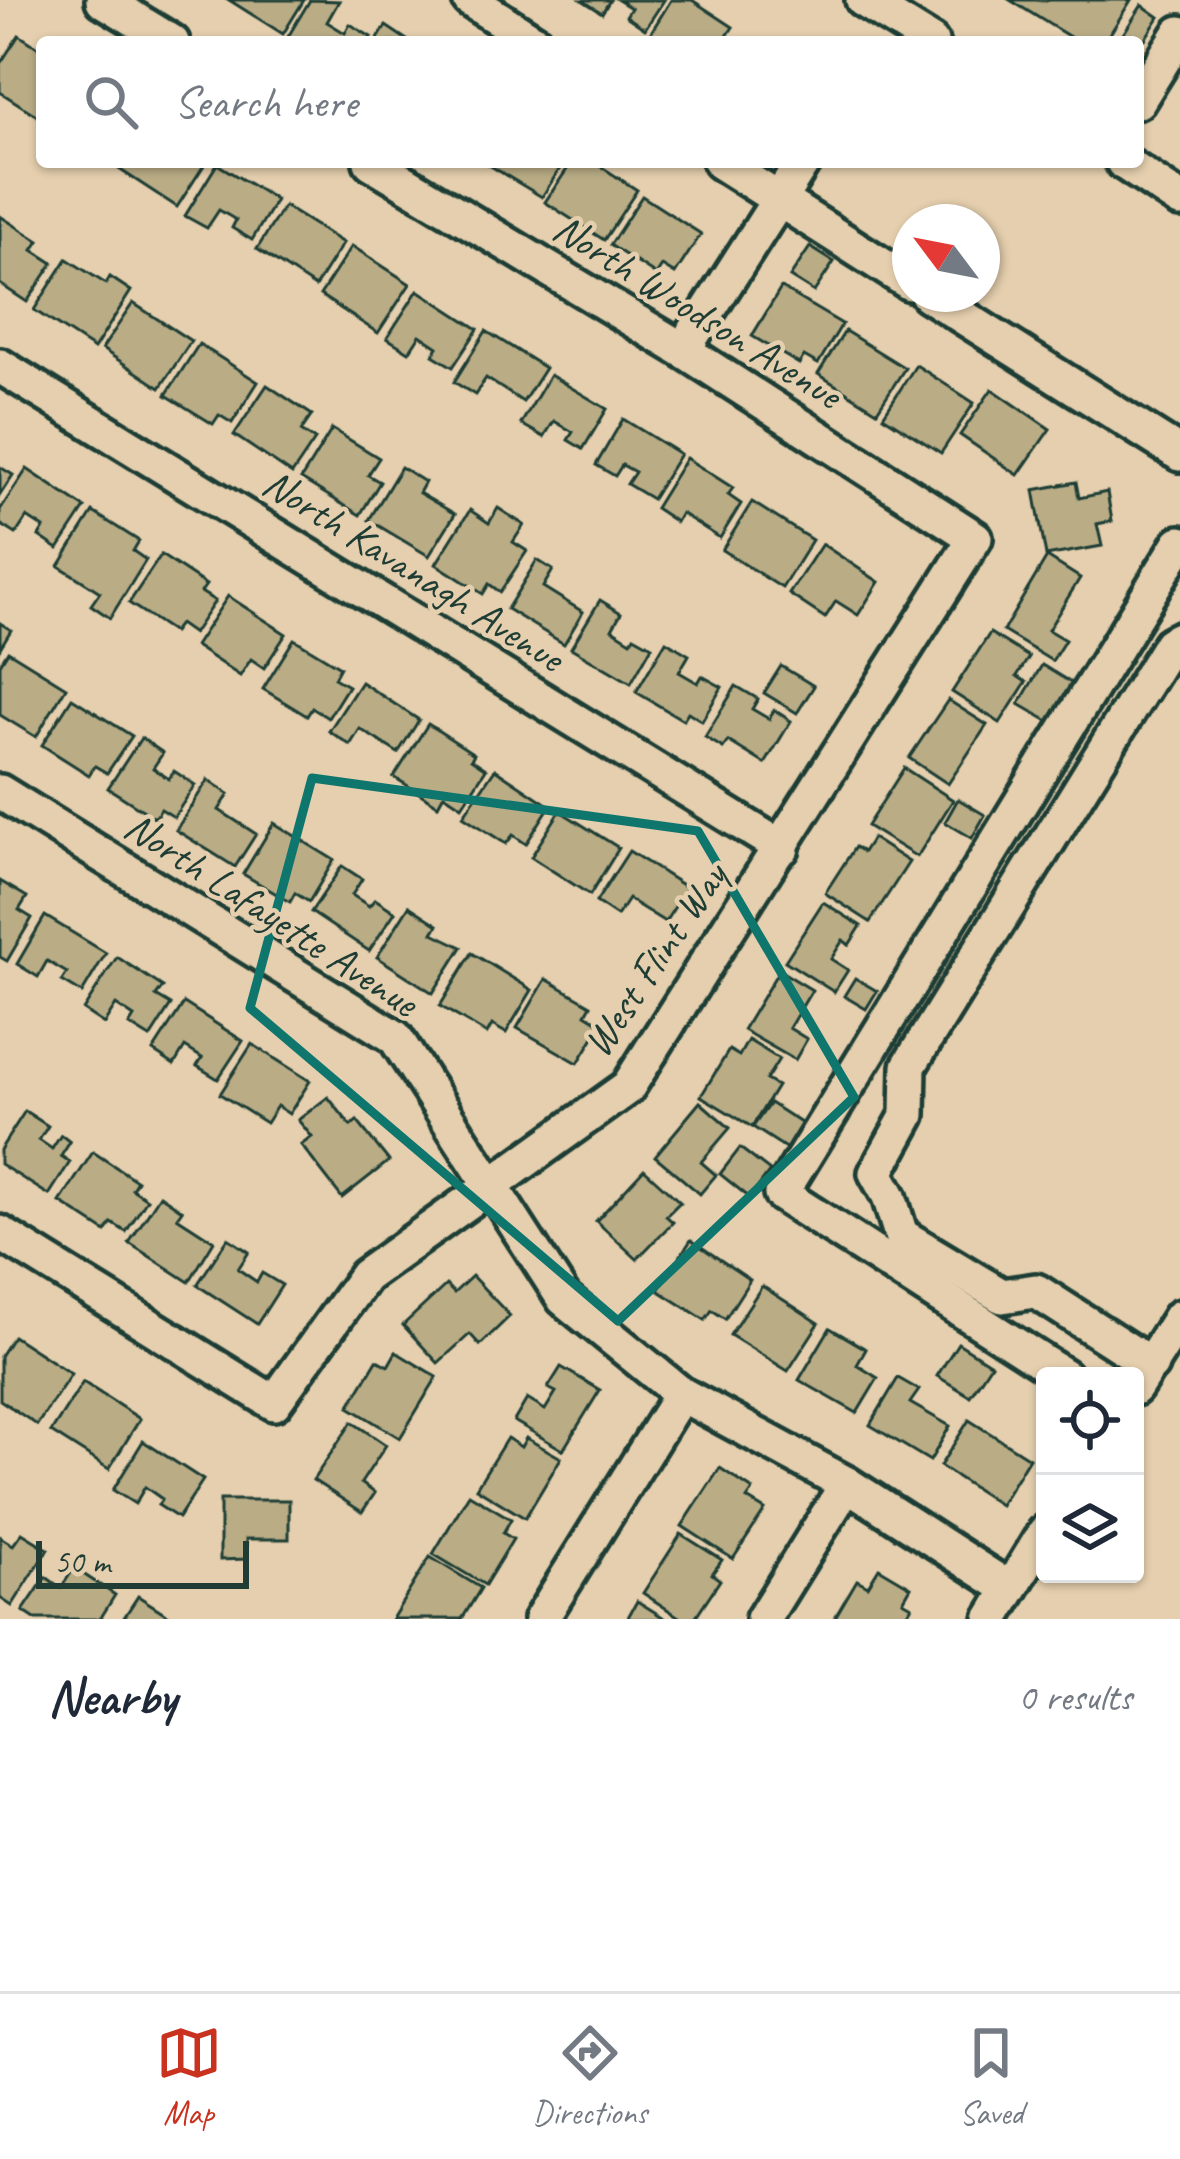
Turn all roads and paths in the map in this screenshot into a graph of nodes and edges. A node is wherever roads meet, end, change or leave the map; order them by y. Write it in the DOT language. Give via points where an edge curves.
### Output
graph roads {
  1 [pos="103,0"];
  2 [pos="470,0"];
  3 [pos="863,0"];
  4 [pos="891,20"];
  5 [pos="1180,33"];
  6 [pos="162,36"];
  7 [pos="526,36"];
  8 [pos="920,36"];
  9 [pos="1144,91"];
  10 [pos="381,168"];
  11 [pos="729,168"];
  12 [pos="798,168"];
  13 [pos="1132,168"];
  14 [pos="779,200"];
  15 [pos="1180,200"];
  16 [pos="892,272"];
  17 [pos="955,312"];
  18 [pos="683,350"];
  19 [pos="0,366"];
  20 [pos="1180,454"];
  21 [pos="975,538"];
  22 [pos="1180,543"];
  23 [pos="1180,639"];
  24 [pos="0,792"];
  25 [pos="782,848"];
  26 [pos="491,1182"];
  27 [pos="0,1233"];
  28 [pos="1180,1318"];
  29 [pos="1050,1367"];
  30 [pos="1131,1367"];
  31 [pos="1144,1375"];
  32 [pos="681,1394"];
  33 [pos="847,1484"];
  34 [pos="1036,1547"];
  35 [pos="1010,1589"];
  36 [pos="541,1619"];
  37 [pos="763,1619"];
  38 [pos="992,1619"];
  1 -- 6 [label="street"];
  2 -- 7 [label="street"];
  3 -- 4 [label="street"];
  4 -- 8 [label="street"];
  5 -- 9 [label="street"];
  10 -- 18 [label="street, North Woodson Avenue"];
  11 -- 14 [label="street"];
  12 -- 14 [label="street"];
  13 -- 15 [label="street"];
  14 -- 16 [label="street"];
  14 -- 18 [label="street"];
  17 -- 20 [label="street"];
  18 -- 21 [label="street, North Woodson Avenue"];
  19 -- 25 [label="street, North Kavanagh Avenue"];
  21 -- 25 [label="street, West Flint Way"];
  22 -- 29 [label="street" via="781,1195"];
  23 -- 30 [label="street" via="909,1066 908,1115 876,1173 901,1235 1002,1296 1036,1291"];
  24 -- 26 [label="street, North Lafayette Avenue" via="395,1037"];
  25 -- 26 [label="street, West Flint Way" via="628,1087"];
  26 -- 27 [label="street, West Flint Way" via="364,1276 274,1403"];
  26 -- 32 [label="street, North Lafayette Avenue" via="564,1299"];
  28 -- 31 [label="street"];
  32 -- 33 [label="street, North Lafayette Avenue"];
  32 -- 36 [label="street"];
  33 -- 35 [label="street, North Lafayette Avenue"];
  33 -- 37 [label="street"];
  34 -- 35 [label="street"];
  35 -- 38 [label="street"];
}
